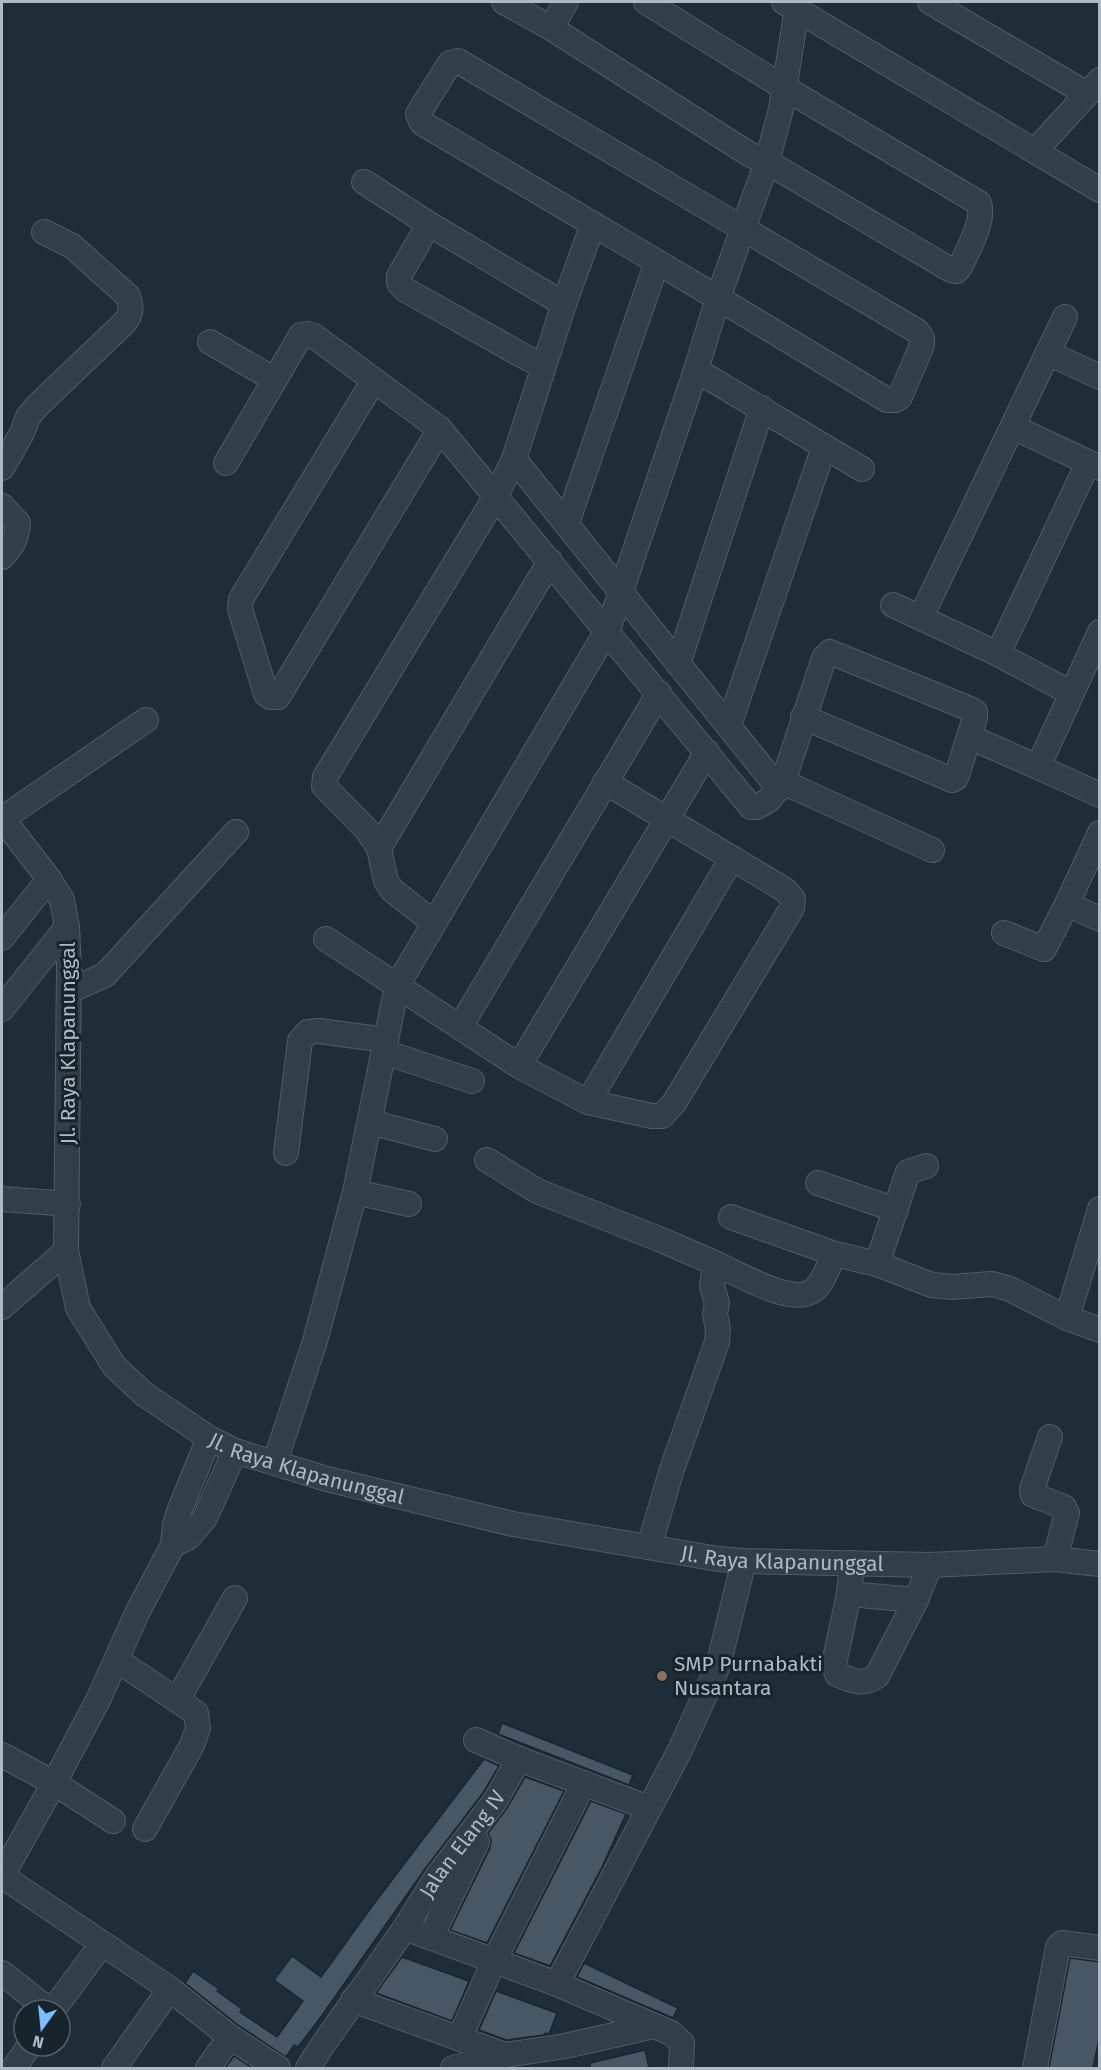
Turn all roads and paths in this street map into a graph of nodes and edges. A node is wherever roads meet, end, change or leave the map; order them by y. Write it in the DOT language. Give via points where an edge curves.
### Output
graph roads {
  1 [pos="504,2"];
  2 [pos="566,2"];
  3 [pos="646,2"];
  4 [pos="930,2"];
  5 [pos="793,4"];
  6 [pos="551,28"];
  7 [pos="783,87"];
  8 [pos="1093,87"];
  9 [pos="1035,151"];
  10 [pos="767,162"];
  11 [pos="364,182"];
  12 [pos="1099,188"];
  13 [pos="429,224"];
  14 [pos="593,224"];
  15 [pos="743,228"];
  16 [pos="44,232"];
  17 [pos="657,262"];
  18 [pos="718,298"];
  19 [pos="564,304"];
  20 [pos="1065,317"];
  21 [pos="210,342"];
  22 [pos="1048,353"];
  23 [pos="543,367"];
  24 [pos="696,370"];
  25 [pos="1100,377"];
  26 [pos="275,380"];
  27 [pos="374,380"];
  28 [pos="762,408"];
  29 [pos="1013,427"];
  30 [pos="440,429"];
  31 [pos="824,447"];
  32 [pos="514,459"];
  33 [pos="226,463"];
  34 [pos="1094,466"];
  35 [pos="2,468"];
  36 [pos="862,469"];
  37 [pos="496,496"];
  38 [pos="2,506"];
  39 [pos="567,523"];
  40 [pos="2,557"];
  41 [pos="550,561"];
  42 [pos="620,598"];
  43 [pos="893,605"];
  44 [pos="921,617"];
  45 [pos="608,630"];
  46 [pos="1100,632"];
  47 [pos="998,654"];
  48 [pos="678,664"];
  49 [pos="659,693"];
  50 [pos="1071,693"];
  51 [pos="803,717"];
  52 [pos="146,720"];
  53 [pos="729,725"];
  54 [pos="981,742"];
  55 [pos="707,752"];
  56 [pos="1038,767"];
  57 [pos="605,782"];
  58 [pos="781,786"];
  59 [pos="1100,795"];
  60 [pos="2,819"];
  61 [pos="668,820"];
  62 [pos="236,832"];
  63 [pos="1100,833"];
  64 [pos="379,848"];
  65 [pos="932,850"];
  66 [pos="732,858"];
  67 [pos="49,879"];
  68 [pos="1066,904"];
  69 [pos="1100,919"];
  70 [pos="434,923"];
  71 [pos="67,927"];
  72 [pos="1004,933"];
  73 [pos="2,938"];
  74 [pos="326,939"];
  75 [pos="397,986"];
  76 [pos="69,991"];
  77 [pos="2,1009"];
  78 [pos="460,1027"];
  79 [pos="385,1046"];
  80 [pos="519,1066"];
  81 [pos="472,1081"];
  82 [pos="588,1102"];
  83 [pos="370,1122"];
  84 [pos="435,1139"];
  85 [pos="286,1153"];
  86 [pos="487,1160"];
  87 [pos="926,1166"];
  88 [pos="818,1183"];
  89 [pos="355,1192"];
  90 [pos="2,1199"];
  91 [pos="68,1204"];
  92 [pos="409,1204"];
  93 [pos="896,1210"];
  94 [pos="1099,1213"];
  95 [pos="731,1217"];
  96 [pos="66,1251"];
  97 [pos="835,1254"];
  98 [pos="717,1264"];
  99 [pos="877,1264"];
  100 [pos="2,1307"];
  101 [pos="1067,1318"];
  102 [pos="1100,1330"];
  103 [pos="1050,1437"];
  104 [pos="209,1438"];
  105 [pos="235,1451"];
  106 [pos="275,1462"];
  107 [pos="173,1545"];
  108 [pos="649,1547"];
  109 [pos="1055,1559"];
  110 [pos="744,1561"];
  111 [pos="852,1563"];
  112 [pos="1100,1564"];
  113 [pos="930,1565"];
  114 [pos="849,1594"];
  115 [pos="235,1598"];
  116 [pos="916,1600"];
  117 [pos="117,1660"];
  118 [pos="178,1699"];
  119 [pos="476,1740"];
  120 [pos="2,1755"];
  121 [pos="519,1759"];
  122 [pos="584,1783"];
  123 [pos="54,1784"];
  124 [pos="495,1801"];
  125 [pos="649,1808"];
  126 [pos="113,1821"];
  127 [pos="145,1829"];
  128 [pos="2,1876"];
  129 [pos="405,1928"];
  130 [pos="431,1937"];
  131 [pos="102,1944"];
  132 [pos="1100,1948"];
  133 [pos="494,1961"];
  134 [pos="2,1973"];
  135 [pos="557,1984"];
  136 [pos="170,1989"];
  137 [pos="35,1998"];
  138 [pos="60,1998"];
  139 [pos="353,2000"];
  140 [pos="654,2026"];
  141 [pos="230,2037"];
  142 [pos="460,2037"];
  143 [pos="505,2055"];
  144 [pos="114,2068"];
  145 [pos="208,2068"];
  146 [pos="278,2068"];
  147 [pos="309,2068"];
  148 [pos="453,2068"];
  149 [pos="681,2068"];
  150 [pos="1035,2068"];
  1 -- 6 [label="street"];
  2 -- 6 [label="street"];
  3 -- 7 [label="street"];
  4 -- 8 [label="street"];
  5 -- 7 [label="street"];
  5 -- 9 [label="street"];
  6 -- 10 [label="street"];
  7 -- 10 [label="street"];
  7 -- 10 [label="street" via="979,203 980,220 960,267 951,270"];
  8 -- 9 [label="street"];
  9 -- 12 [label="street"];
  10 -- 15 [label="street"];
  11 -- 13 [label="street"];
  13 -- 19 [label="street"];
  13 -- 23 [label="street" via="399,276 404,290"];
  14 -- 15 [label="street" via="422,123 418,114 450,63 466,64"];
  14 -- 17 [label="street"];
  14 -- 19 [label="street"];
  15 -- 18 [label="street"];
  15 -- 18 [label="street" via="917,331 922,345 900,397 887,400"];
  16 -- 35 [label="street" via="72,246 129,296 132,307 123,324 28,417"];
  17 -- 18 [label="street"];
  17 -- 39 [label="street"];
  18 -- 24 [label="street"];
  19 -- 23 [label="street"];
  20 -- 22 [label="street"];
  21 -- 26 [label="street"];
  22 -- 25 [label="street"];
  22 -- 29 [label="street"];
  23 -- 32 [label="street"];
  24 -- 28 [label="street"];
  24 -- 42 [label="street"];
  26 -- 27 [label="street" via="301,335 308,334"];
  26 -- 33 [label="street"];
  27 -- 30 [label="street"];
  27 -- 30 [label="street" via="241,599 240,609 270,697 278,697"];
  28 -- 31 [label="street"];
  28 -- 48 [label="street"];
  29 -- 34 [label="street"];
  29 -- 44 [label="street"];
  30 -- 37 [label="street"];
  31 -- 36 [label="street"];
  31 -- 53 [label="street"];
  32 -- 37 [label="street"];
  32 -- 39 [label="street"];
  34 -- 47 [label="street"];
  37 -- 41 [label="street"];
  37 -- 64 [label="street" via="325,777 324,786"];
  38 -- 40 [label="street" via="18,523 18,535"];
  39 -- 42 [label="street"];
  41 -- 45 [label="street"];
  41 -- 64 [label="street"];
  42 -- 45 [label="street"];
  42 -- 48 [label="street"];
  43 -- 44 [label="street"];
  44 -- 47 [label="street"];
  45 -- 49 [label="street"];
  45 -- 70 [label="street"];
  46 -- 50 [label="street"];
  47 -- 50 [label="street"];
  48 -- 53 [label="street"];
  49 -- 55 [label="street"];
  49 -- 57 [label="street"];
  50 -- 56 [label="street"];
  51 -- 51 [label="street" via="824,658 833,652 975,712 956,778 952,780"];
  51 -- 58 [label="street"];
  52 -- 60 [label="street"];
  53 -- 58 [label="street"];
  54 -- 56 [label="street"];
  55 -- 58 [label="street" via="751,807 769,800"];
  55 -- 61 [label="street"];
  56 -- 59 [label="street"];
  57 -- 61 [label="street"];
  57 -- 78 [label="street"];
  58 -- 65 [label="street"];
  60 -- 67 [label="street, Jl. Raya Klapanunggal"];
  61 -- 66 [label="street"];
  61 -- 80 [label="street"];
  62 -- 76 [label="street" via="105,975"];
  63 -- 68 [label="street"];
  64 -- 70 [label="street" via="386,881 392,890"];
  66 -- 82 [label="street"];
  66 -- 82 [label="street" via="785,890 793,898 792,908 674,1103 662,1116"];
  67 -- 71 [label="street, Jl. Raya Klapanunggal" via="62,900"];
  67 -- 73 [label="street"];
  68 -- 69 [label="street"];
  68 -- 72 [label="street" via="1044,949"];
  70 -- 75 [label="street"];
  71 -- 76 [label="street, Jl. Raya Klapanunggal"];
  71 -- 77 [label="street"];
  74 -- 75 [label="street"];
  75 -- 78 [label="street"];
  75 -- 79 [label="street"];
  76 -- 91 [label="street, Jl. Raya Klapanunggal"];
  78 -- 80 [label="street"];
  79 -- 81 [label="street"];
  79 -- 83 [label="street"];
  79 -- 85 [label="street" via="308,1032 300,1041"];
  80 -- 82 [label="street"];
  83 -- 84 [label="street"];
  83 -- 89 [label="street"];
  86 -- 98 [label="street" via="537,1191"];
  87 -- 93 [label="street" via="908,1172"];
  88 -- 93 [label="street"];
  89 -- 92 [label="street"];
  89 -- 106 [label="street" via="315,1341"];
  90 -- 91 [label="street"];
  91 -- 96 [label="street, Jl. Raya Klapanunggal"];
  93 -- 99 [label="street"];
  94 -- 101 [label="street"];
  95 -- 97 [label="street"];
  96 -- 100 [label="street"];
  96 -- 104 [label="street, Jl. Raya Klapanunggal" via="78,1308 114,1366 144,1394"];
  97 -- 98 [label="street" via="816,1289 805,1296 788,1295"];
  97 -- 99 [label="street"];
  98 -- 108 [label="street" via="712,1286 717,1303 717,1342"];
  99 -- 101 [label="street" via="932,1285 992,1284 1010,1289"];
  101 -- 102 [label="street"];
  103 -- 109 [label="street" via="1032,1489 1033,1496 1066,1512"];
  104 -- 105 [label="street, Jl. Raya Klapanunggal"];
  104 -- 107 [label="street" via="180,1509"];
  105 -- 106 [label="street, Jl. Raya Klapanunggal"];
  105 -- 107 [label="street" via="205,1518 189,1537"];
  106 -- 108 [label="street, Jl. Raya Klapanunggal" via="361,1488 513,1524"];
  107 -- 117 [label="street"];
  108 -- 110 [label="street, Jl. Raya Klapanunggal"];
  109 -- 112 [label="street, Jl. Raya Klapanunggal"];
  109 -- 113 [label="street, Jl. Raya Klapanunggal"];
  110 -- 111 [label="street, Jl. Raya Klapanunggal"];
  110 -- 125 [label="street" via="718,1666"];
  111 -- 113 [label="street, Jl. Raya Klapanunggal"];
  111 -- 114 [label="street"];
  113 -- 116 [label="street"];
  114 -- 116 [label="street"];
  114 -- 116 [label="street" via="834,1664 837,1674 867,1682 877,1676"];
  115 -- 118 [label="street"];
  117 -- 118 [label="street"];
  117 -- 123 [label="street"];
  118 -- 127 [label="street" via="196,1713 198,1728"];
  119 -- 121 [label="street"];
  120 -- 123 [label="street"];
  121 -- 122 [label="street"];
  121 -- 124 [label="street, Jalan Elang IV"];
  122 -- 125 [label="street"];
  122 -- 133 [label="street"];
  123 -- 126 [label="street"];
  123 -- 128 [label="street"];
  124 -- 129 [label="street, Jalan Elang IV" via="436,1878"];
  124 -- 130 [label="street"];
  125 -- 135 [label="street"];
  128 -- 131 [label="street"];
  129 -- 130 [label="street"];
  129 -- 139 [label="street, Jalan Elang IV"];
  130 -- 133 [label="street"];
  131 -- 136 [label="street"];
  131 -- 138 [label="street"];
  132 -- 150 [label="street" via="1071,1943 1058,1947"];
  133 -- 135 [label="street"];
  133 -- 142 [label="street"];
  134 -- 137 [label="street"];
  135 -- 140 [label="street"];
  136 -- 141 [label="street"];
  136 -- 144 [label="street"];
  139 -- 142 [label="street"];
  139 -- 147 [label="street, Jalan Elang IV"];
  140 -- 143 [label="street"];
  140 -- 149 [label="street" via="682,2043"];
  141 -- 145 [label="street"];
  141 -- 146 [label="street"];
  142 -- 143 [label="street"];
  143 -- 148 [label="street"];
}
